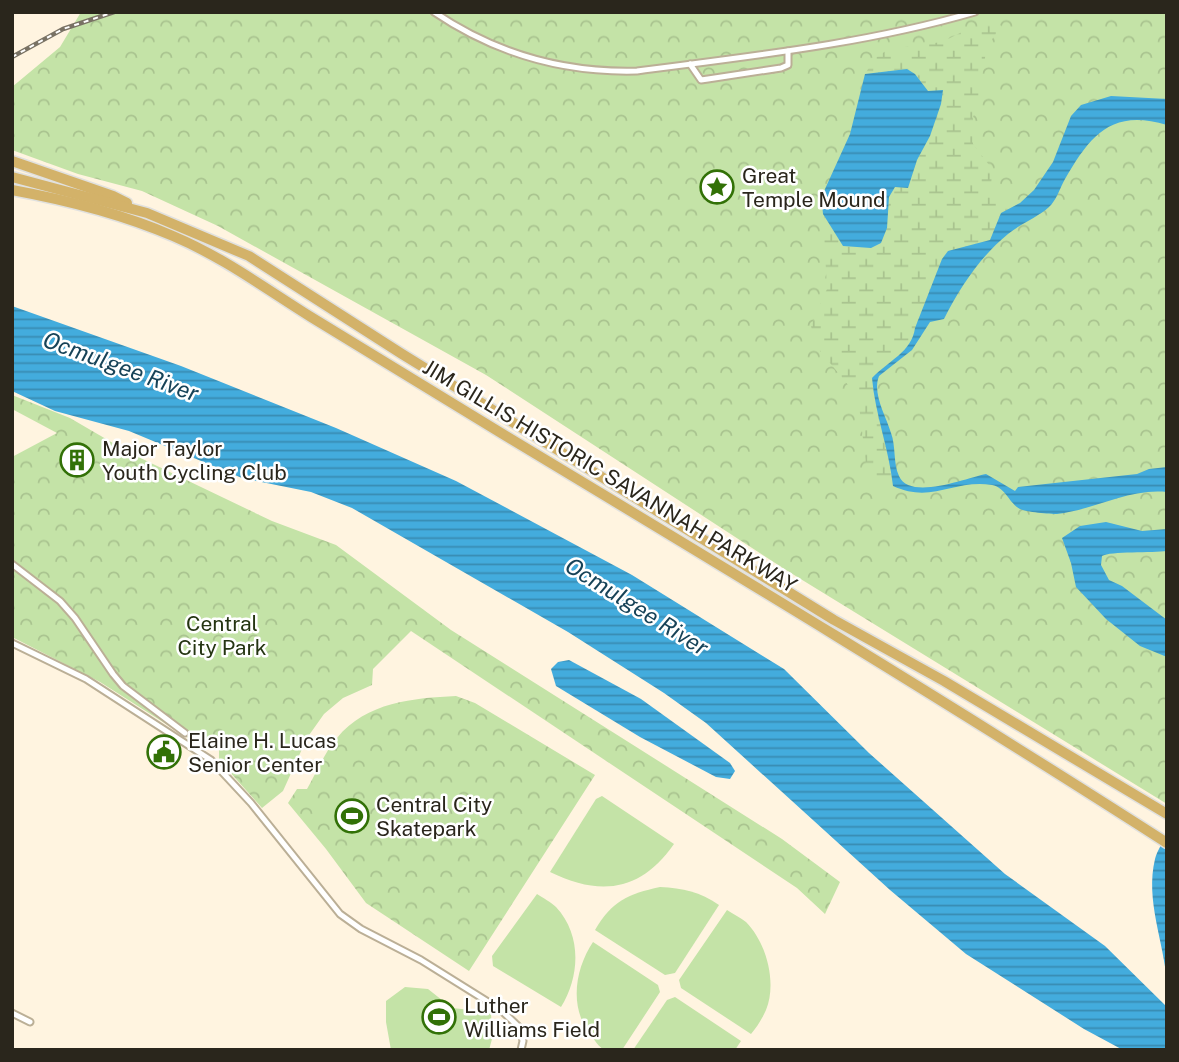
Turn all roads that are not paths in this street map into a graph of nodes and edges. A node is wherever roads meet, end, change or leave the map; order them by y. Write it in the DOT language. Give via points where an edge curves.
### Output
graph roads {
  1 [pos="434,12"];
  2 [pos="975,12"];
  3 [pos="788,51"];
  4 [pos="691,64"];
  5 [pos="12,161"];
  6 [pos="12,177"];
  7 [pos="12,190"];
  8 [pos="147,213"];
  9 [pos="12,564"];
  10 [pos="12,643"];
  11 [pos="185,733"];
  12 [pos="1167,814"];
  13 [pos="1167,843"];
  14 [pos="12,1013"];
  15 [pos="30,1022"];
  16 [pos="522,1050"];
  1 -- 4 [label="street" via="494,47 569,68 609,72"];
  2 -- 3 [label="street" via="910,31"];
  3 -- 4 [label="street"];
  3 -- 4 [label="street" via="788,65 781,68 708,79 701,79"];
  5 -- 8 [label="highway" via="113,196"];
  6 -- 8 [label="highway, JIM GILLIS HISTORIC SAVANNAH PARKWAY"];
  7 -- 13 [label="highway, JIM GILLIS HISTORIC SAVANNAH PARKWAY" via="125,218 221,259"];
  8 -- 12 [label="highway, JIM GILLIS HISTORIC SAVANNAH PARKWAY" via="249,256 834,620"];
  9 -- 11 [label="street" via="60,601 123,686"];
  10 -- 16 [label="street" via="86,679 211,760 340,914 501,1010 520,1028"];
  14 -- 15 [label="street"];
}
